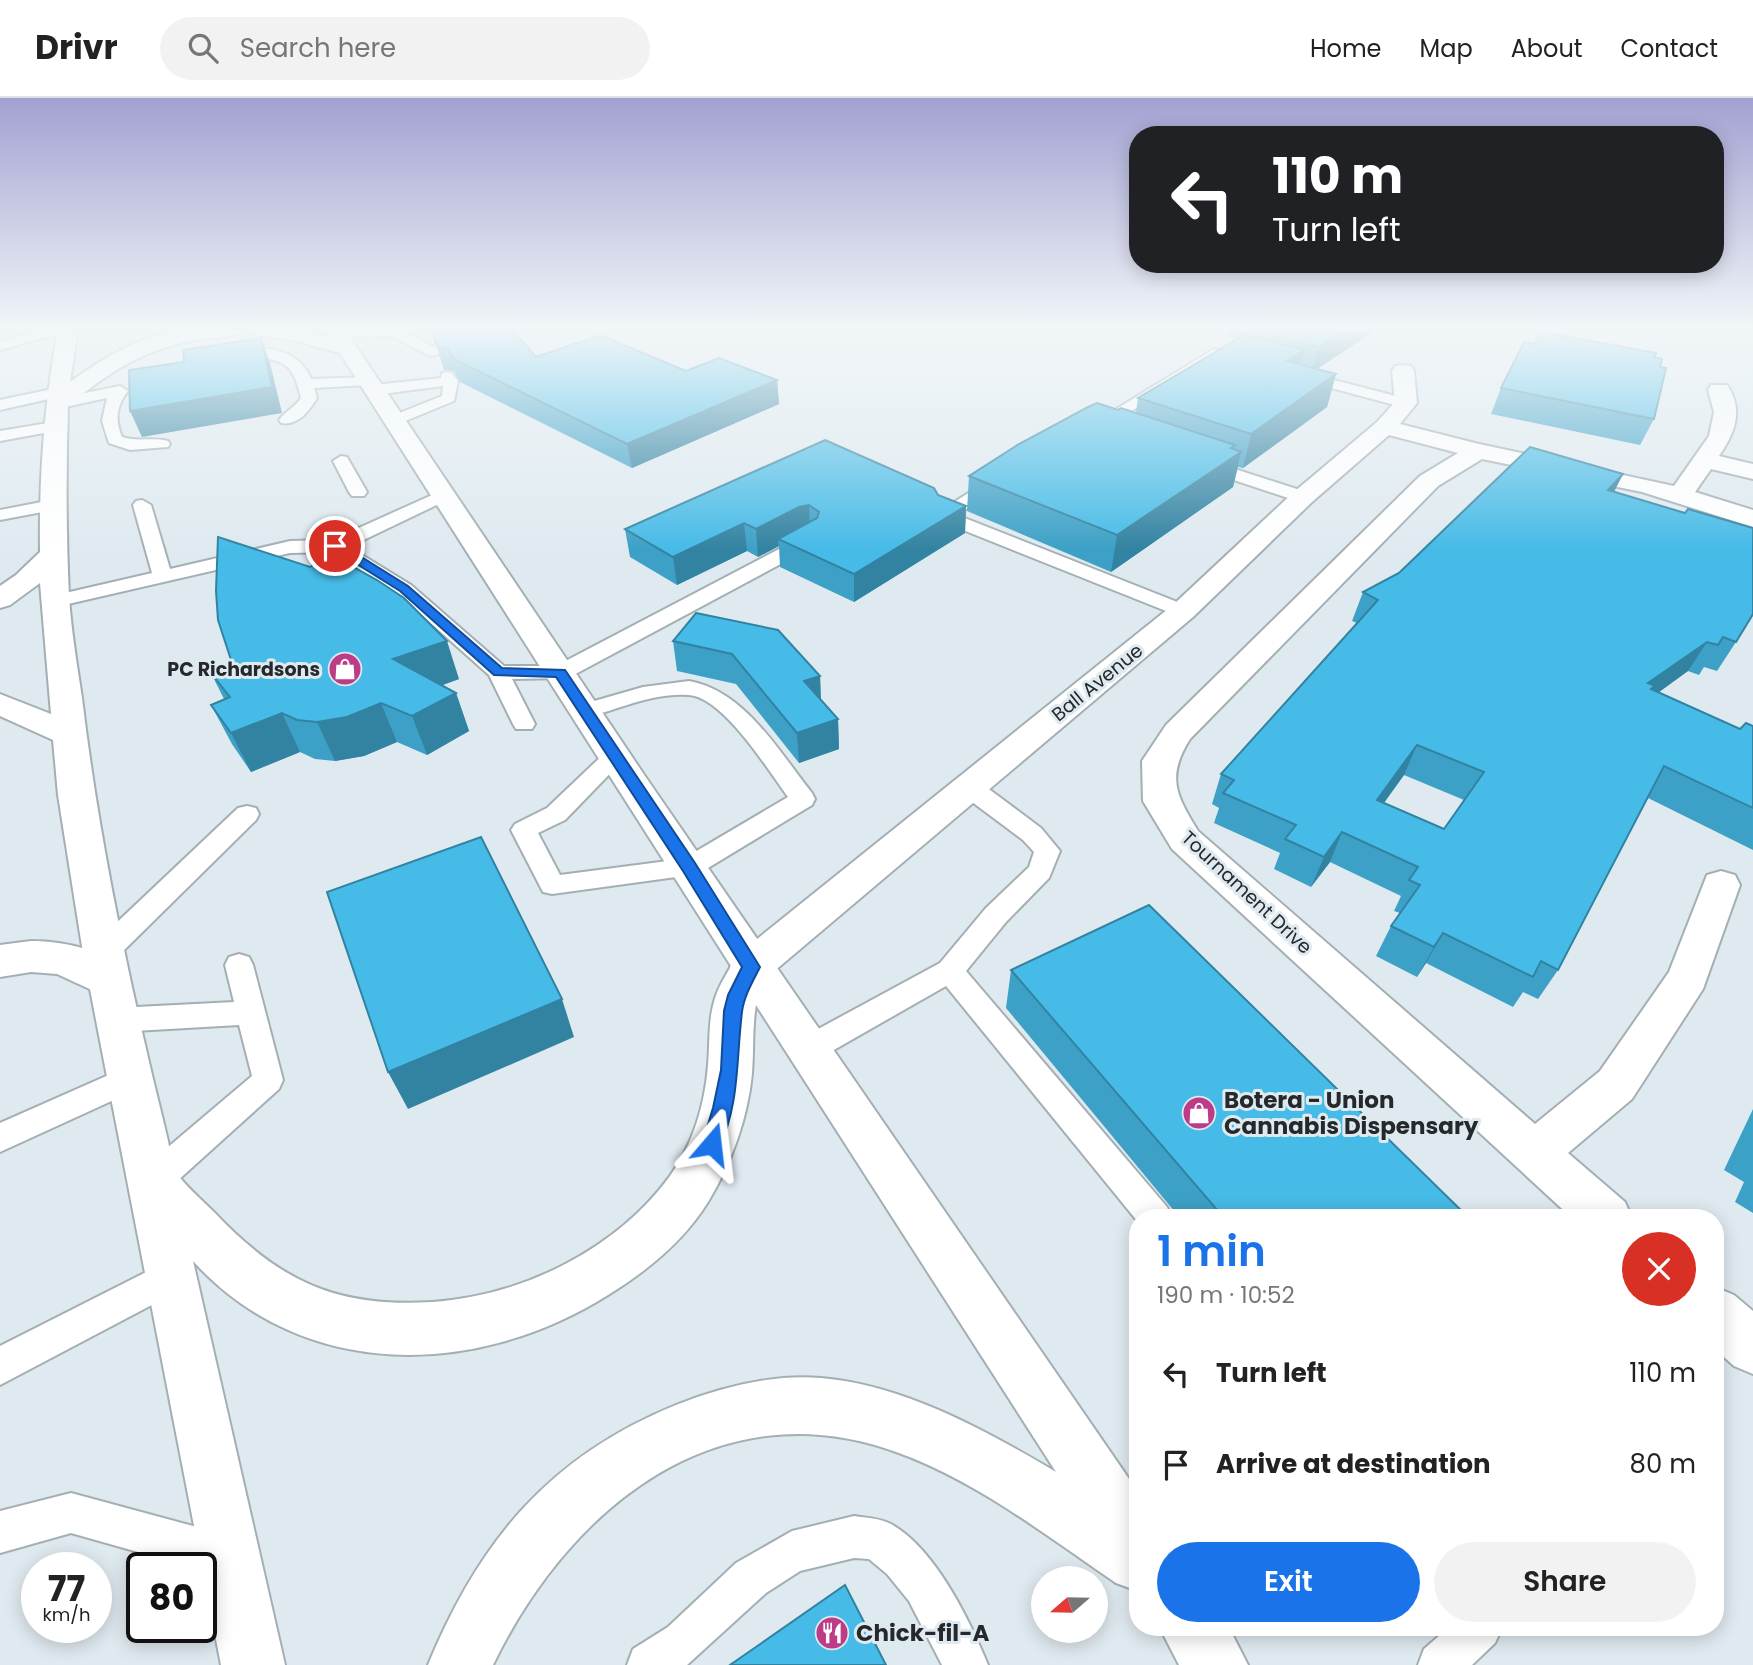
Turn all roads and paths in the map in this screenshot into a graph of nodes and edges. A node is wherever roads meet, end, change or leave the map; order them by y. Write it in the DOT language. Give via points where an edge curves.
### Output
graph roads {
  1 [pos="57,403"];
  2 [pos="61,403"];
  3 [pos="74,403"];
  4 [pos="111,403"];
  5 [pos="307,403"];
  6 [pos="382,403"];
  7 [pos="437,403"];
  8 [pos="1133,403"];
  9 [pos="1405,403"];
  10 [pos="1723,403"];
  11 [pos="0,405"];
  12 [pos="56,408"];
  13 [pos="287,420"];
  14 [pos="393,421"];
  15 [pos="1385,427"];
  16 [pos="0,436"];
  17 [pos="1121,436"];
  18 [pos="162,444"];
  19 [pos="1478,451"];
  20 [pos="1186,458"];
  21 [pos="1707,460"];
  22 [pos="341,461"];
  23 [pos="1753,472"];
  24 [pos="1007,474"];
  25 [pos="358,492"];
  26 [pos="1681,494"];
  27 [pos="442,496"];
  28 [pos="1303,497"];
  29 [pos="51,505"];
  30 [pos="142,505"];
  31 [pos="0,515"];
  32 [pos="1753,519"];
  33 [pos="809,541"];
  34 [pos="335,546"];
  35 [pos="54,553"];
  36 [pos="163,578"];
  37 [pos="0,599"];
  38 [pos="54,601"];
  39 [pos="1183,611"];
  40 [pos="498,672"];
  41 [pos="560,673"];
  42 [pos="0,704"];
  43 [pos="585,711"];
  44 [pos="524,724"];
  45 [pos="68,734"];
  46 [pos="615,756"];
  47 [pos="969,787"];
  48 [pos="247,814"];
  49 [pos="689,867"];
  50 [pos="1721,885"];
  51 [pos="0,961"];
  52 [pos="239,965"];
  53 [pos="751,967"];
  54 [pos="950,971"];
  55 [pos="109,985"];
  56 [pos="251,1013"];
  57 [pos="807,1050"];
  58 [pos="129,1079"];
  59 [pos="268,1080"];
  60 [pos="0,1138"];
  61 [pos="1534,1153"];
  62 [pos="153,1181"];
  63 [pos="1148,1209"];
  64 [pos="1597,1209"];
  65 [pos="170,1277"];
  66 [pos="1724,1322"];
  67 [pos="1753,1347"];
  68 [pos="0,1366"];
  69 [pos="0,1532"];
  70 [pos="1129,1532"];
  71 [pos="1129,1555"];
  72 [pos="230,1557"];
  73 [pos="1197,1636"];
  74 [pos="1471,1636"];
  75 [pos="253,1665"];
  76 [pos="460,1665"];
  77 [pos="649,1665"];
  78 [pos="966,1665"];
  79 [pos="1216,1665"];
  80 [pos="1440,1665"];
  1 -- 12 [label="main road"];
  2 -- 12 [label="main road"];
  3 -- 12 [label="lane"];
  4 -- 18 [label="lane" via="115,440 130,445"];
  5 -- 13 [label="lane"];
  6 -- 14 [label="main road"];
  7 -- 14 [label="lane"];
  8 -- 17 [label="lane" via="1089,430"];
  9 -- 15 [label="main road, Ball Avenue"];
  10 -- 21 [label="main road" via="1721,436"];
  11 -- 12 [label="lane"];
  12 -- 16 [label="lane"];
  12 -- 29 [label="main road"];
  14 -- 27 [label="main road"];
  15 -- 19 [label="main road"];
  15 -- 28 [label="main road, Ball Avenue"];
  19 -- 26 [label="main road"];
  19 -- 61 [label="main road, Tournament Drive" via="1429,481 1178,732 1159,761 1161,801 1185,839"];
  20 -- 28 [label="lane"];
  21 -- 23 [label="main road"];
  21 -- 26 [label="main road"];
  22 -- 25 [label="lane"];
  24 -- 39 [label="lane" via="944,516"];
  26 -- 32 [label="main road"];
  27 -- 34 [label="lane"];
  27 -- 41 [label="main road"];
  28 -- 39 [label="main road, Ball Avenue"];
  29 -- 31 [label="lane"];
  29 -- 35 [label="main road"];
  30 -- 36 [label="lane"];
  33 -- 41 [label="lane"];
  34 -- 36 [label="lane" via="290,547"];
  34 -- 40 [label="lane" via="404,589"];
  35 -- 37 [label="main road"];
  35 -- 38 [label="main road"];
  36 -- 38 [label="lane"];
  38 -- 45 [label="main road"];
  39 -- 47 [label="main road, Ball Avenue"];
  40 -- 41 [label="lane"];
  40 -- 44 [label="lane"];
  41 -- 43 [label="main road"];
  42 -- 45 [label="main road"];
  43 -- 46 [label="main road"];
  43 -- 49 [label="lane" via="650,691 700,689 722,700 803,799"];
  45 -- 55 [label="main road"];
  46 -- 49 [label="main road"];
  46 -- 49 [label="lane" via="556,814 524,830 552,885"];
  47 -- 53 [label="main road, Ball Avenue"];
  47 -- 54 [label="lane" via="1032,834 1047,851 1040,871"];
  48 -- 55 [label="lane"];
  49 -- 53 [label="main road"];
  50 -- 61 [label="main road" via="1688,978 1616,1085"];
  51 -- 55 [label="main road" via="39,957 77,961"];
  52 -- 56 [label="lane"];
  53 -- 57 [label="main road"];
  53 -- 62 [label="main road" via="733,1011 723,1108 712,1144 681,1200 625,1255 557,1297 517,1314 479,1325 399,1331 321,1317 253,1282"];
  54 -- 57 [label="lane"];
  54 -- 63 [label="lane"];
  55 -- 56 [label="lane"];
  55 -- 58 [label="main road"];
  56 -- 59 [label="lane"];
  57 -- 70 [label="main road"];
  58 -- 60 [label="lane"];
  58 -- 62 [label="main road"];
  59 -- 62 [label="lane"];
  61 -- 64 [label="main road, Tournament Drive"];
  62 -- 65 [label="main road"];
  65 -- 68 [label="lane"];
  65 -- 72 [label="main road"];
  66 -- 67 [label="main road"];
  69 -- 72 [label="lane" via="71,1513"];
  71 -- 76 [label="main road" via="1020,1483 929,1436 829,1405 758,1407 683,1430 642,1451 566,1506 501,1585"];
  72 -- 75 [label="main road"];
  73 -- 79 [label="main road"];
  74 -- 80 [label="lane"];
  77 -- 78 [label="lane" via="683,1642 751,1578 792,1552 854,1537 877,1539 902,1559 924,1586"];
}
